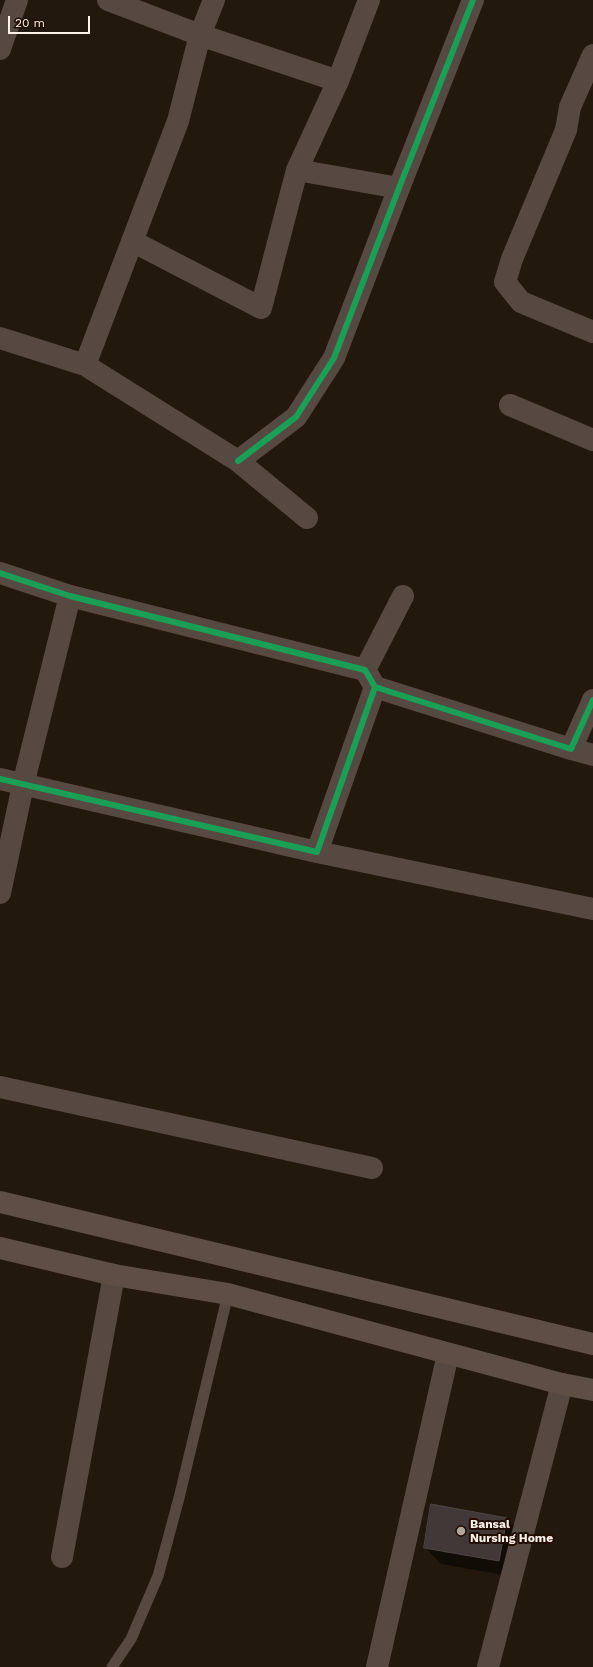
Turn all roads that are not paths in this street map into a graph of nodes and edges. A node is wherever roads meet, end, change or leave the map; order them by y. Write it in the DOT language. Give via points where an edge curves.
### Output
graph roads {
  1 [pos="17,0"];
  2 [pos="108,0"];
  3 [pos="214,0"];
  4 [pos="369,0"];
  5 [pos="473,0"];
  6 [pos="200,35"];
  7 [pos="0,49"];
  8 [pos="593,55"];
  9 [pos="338,81"];
  10 [pos="297,170"];
  11 [pos="399,188"];
  12 [pos="132,241"];
  13 [pos="593,332"];
  14 [pos="0,338"];
  15 [pos="85,366"];
  16 [pos="510,405"];
  17 [pos="593,440"];
  18 [pos="238,461"];
  19 [pos="307,518"];
  20 [pos="0,573"];
  21 [pos="70,596"];
  22 [pos="403,596"];
  23 [pos="370,679"];
  24 [pos="593,700"];
  25 [pos="571,749"];
  26 [pos="593,754"];
  27 [pos="0,779"];
  28 [pos="23,785"];
  29 [pos="317,852"];
  30 [pos="0,893"];
  31 [pos="593,909"];
  32 [pos="0,1086"];
  33 [pos="372,1168"];
  34 [pos="0,1202"];
  35 [pos="0,1248"];
  36 [pos="114,1275"];
  37 [pos="228,1294"];
  38 [pos="593,1344"];
  39 [pos="448,1354"];
  40 [pos="562,1384"];
  41 [pos="593,1390"];
  42 [pos="62,1558"];
  43 [pos="112,1667"];
  44 [pos="377,1667"];
  45 [pos="488,1667"];
  1 -- 7 [label="street"];
  2 -- 6 [label="street"];
  3 -- 6 [label="street"];
  4 -- 9 [label="street"];
  5 -- 11 [label="street"];
  6 -- 9 [label="street"];
  6 -- 12 [label="street" via="178,121"];
  8 -- 13 [label="street" via="570,107 566,130 512,259 505,282 520,302"];
  9 -- 10 [label="street"];
  10 -- 11 [label="street"];
  10 -- 12 [label="street" via="261,308"];
  11 -- 18 [label="street" via="334,358 296,417"];
  12 -- 15 [label="street"];
  14 -- 15 [label="street"];
  15 -- 18 [label="street"];
  16 -- 17 [label="street"];
  18 -- 19 [label="street"];
  20 -- 21 [label="street"];
  21 -- 23 [label="street"];
  21 -- 28 [label="street"];
  22 -- 23 [label="street"];
  23 -- 25 [label="street"];
  23 -- 29 [label="street"];
  24 -- 25 [label="street"];
  25 -- 26 [label="street"];
  27 -- 28 [label="street"];
  28 -- 29 [label="street"];
  28 -- 30 [label="street"];
  29 -- 31 [label="street"];
  32 -- 33 [label="street"];
  34 -- 38 [label="main road"];
  35 -- 36 [label="main road"];
  36 -- 37 [label="main road"];
  36 -- 42 [label="street"];
  37 -- 39 [label="main road"];
  37 -- 43 [label="lane" via="158,1576 131,1639"];
  39 -- 40 [label="main road"];
  39 -- 44 [label="street"];
  40 -- 41 [label="main road"];
  40 -- 45 [label="street"];
}
